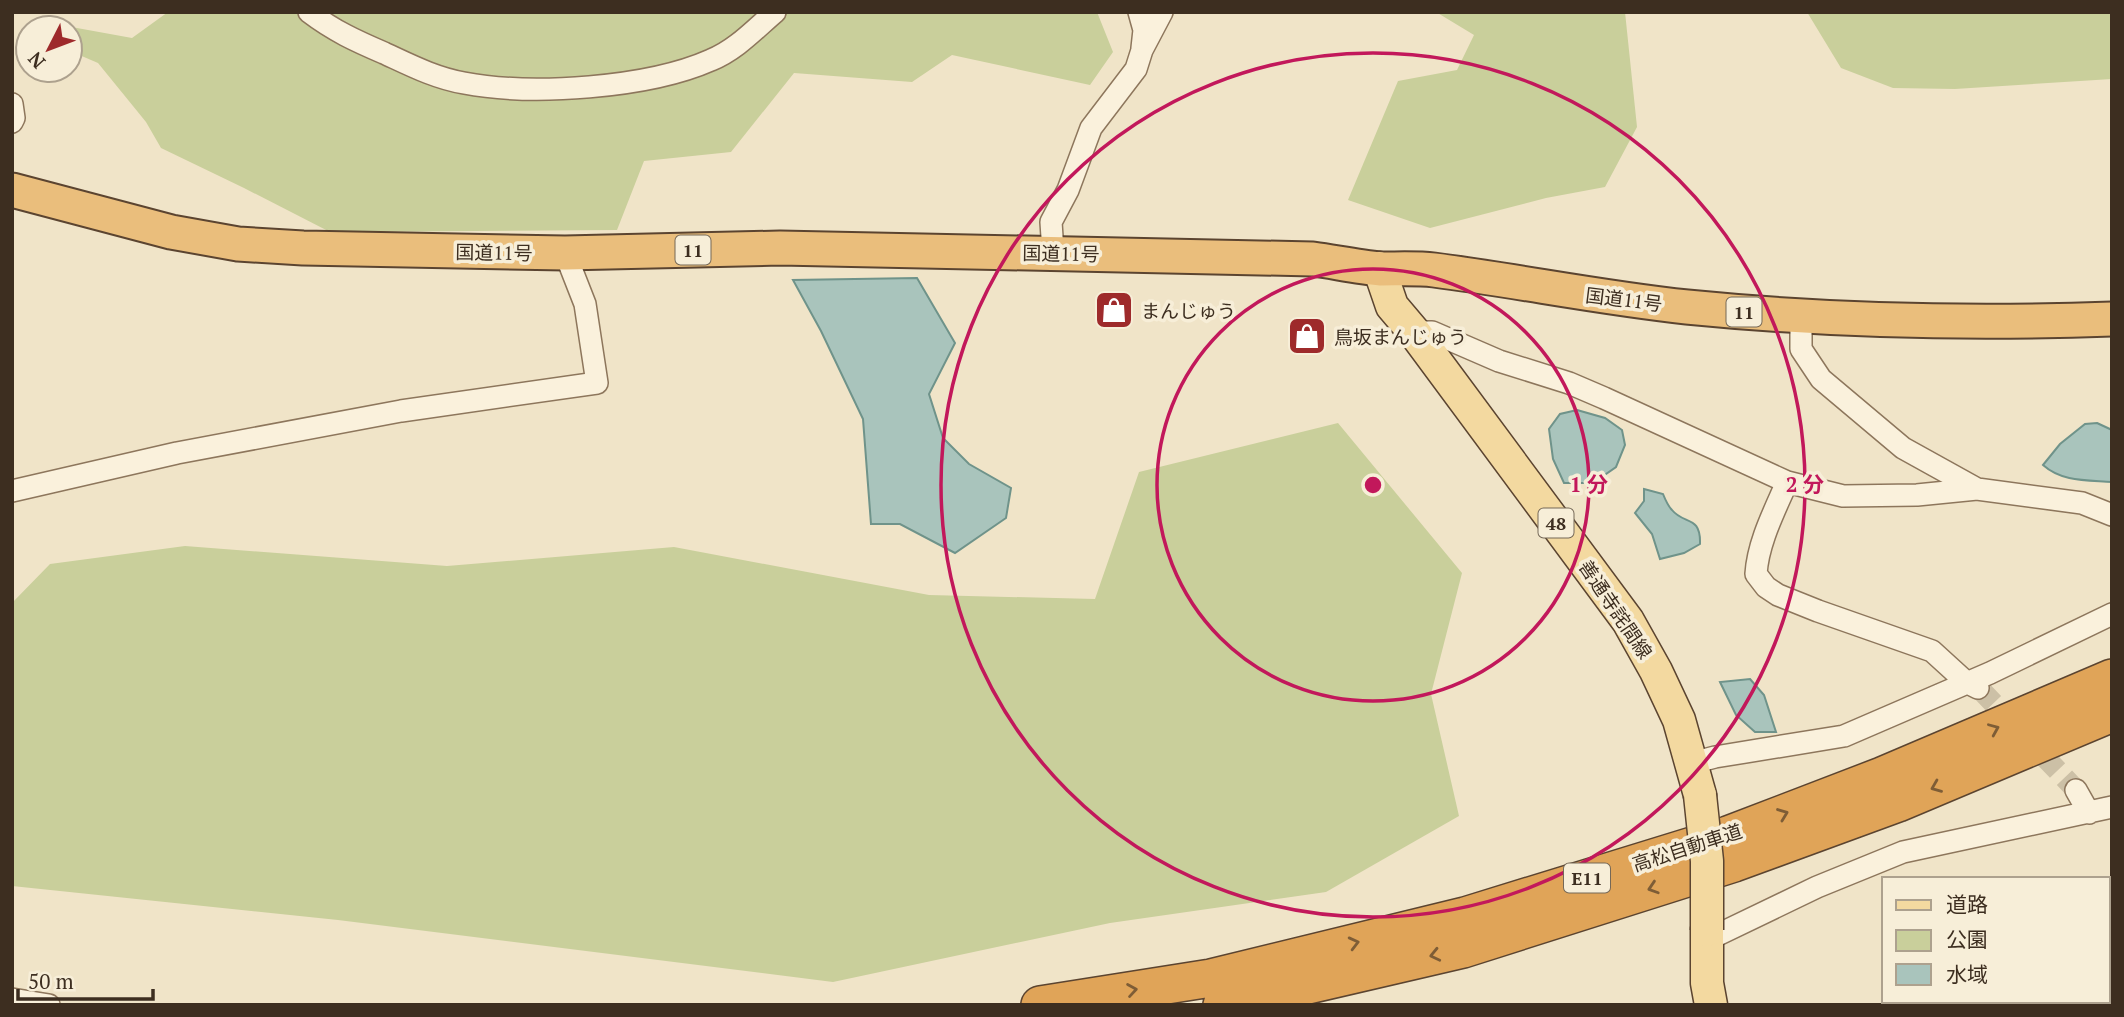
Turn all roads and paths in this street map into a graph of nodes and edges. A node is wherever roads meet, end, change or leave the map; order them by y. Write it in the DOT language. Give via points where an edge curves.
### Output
graph roads {
  1 [pos="309,12"];
  2 [pos="775,12"];
  3 [pos="1139,12"];
  4 [pos="1162,12"];
  5 [pos="1142,50"];
  6 [pos="12,104"];
  7 [pos="12,122"];
  8 [pos="12,190"];
  9 [pos="1053,252"];
  10 [pos="565,253"];
  11 [pos="1379,268"];
  12 [pos="1801,316"];
  13 [pos="2112,319"];
  14 [pos="1414,332"];
  15 [pos="1787,482"];
  16 [pos="1977,489"];
  17 [pos="12,491"];
  18 [pos="2112,515"];
  19 [pos="2112,614"];
  20 [pos="2112,678"];
  21 [pos="1973,685"];
  22 [pos="2112,713"];
  23 [pos="1692,763"];
  24 [pos="2076,790"];
  25 [pos="2112,807"];
  26 [pos="2089,813"];
  27 [pos="1707,935"];
  28 [pos="12,999"];
  29 [pos="49,1005"];
  30 [pos="1040,1005"];
  31 [pos="1222,1005"];
  32 [pos="1711,1005"];
  1 -- 2 [label="street" via="332,30 426,73 464,83 529,89 667,76 733,48"];
  3 -- 5 [label="street" via="1144,30"];
  4 -- 5 [label="street"];
  5 -- 9 [label="street" via="1136,69 1091,128 1051,222"];
  6 -- 7 [label="street"];
  8 -- 10 [label="highway, 国道11号 / 11" via="171,232 238,244"];
  9 -- 10 [label="highway, 国道11号 / 11" via="780,248"];
  9 -- 11 [label="highway, 国道11号 / 11" via="1313,259"];
  10 -- 17 [label="street" via="584,304 597,383 387,414 177,453"];
  11 -- 12 [label="highway, 国道11号 / 11" via="1432,270 1686,307"];
  11 -- 14 [label="main road, 善通寺詫間線 / 48" via="1392,306"];
  12 -- 13 [label="highway, 国道11号 / 11" via="2042,322"];
  12 -- 16 [label="street" via="1801,349 1821,379 1903,448"];
  14 -- 15 [label="street" via="1432,332 1593,393"];
  14 -- 23 [label="main road, 善通寺詫間線 / 48" via="1628,621 1679,720"];
  15 -- 16 [label="street" via="1843,496"];
  15 -- 21 [label="street" via="1757,561 1756,573 1766,587 1818,611 1932,651"];
  16 -- 18 [label="street" via="2082,503"];
  19 -- 21 [label="street"];
  30 -- 20 [label="highway, 高松自動車道 / E11, one-way" via="1211,978 1465,916 1741,830"];
  21 -- 23 [label="street" via="1844,736"];
  22 -- 31 [label="highway, 高松自動車道 / E11, one-way" via="1898,803 1721,867 1463,949"];
  23 -- 27 [label="main road, 善通寺詫間線 / 48, bridge" via="1707,861"];
  24 -- 26 [label="street"];
  25 -- 26 [label="street"];
  26 -- 27 [label="street" via="1903,852"];
  27 -- 32 [label="main road, 善通寺詫間線 / 48"];
  28 -- 29 [label="street"];
}
